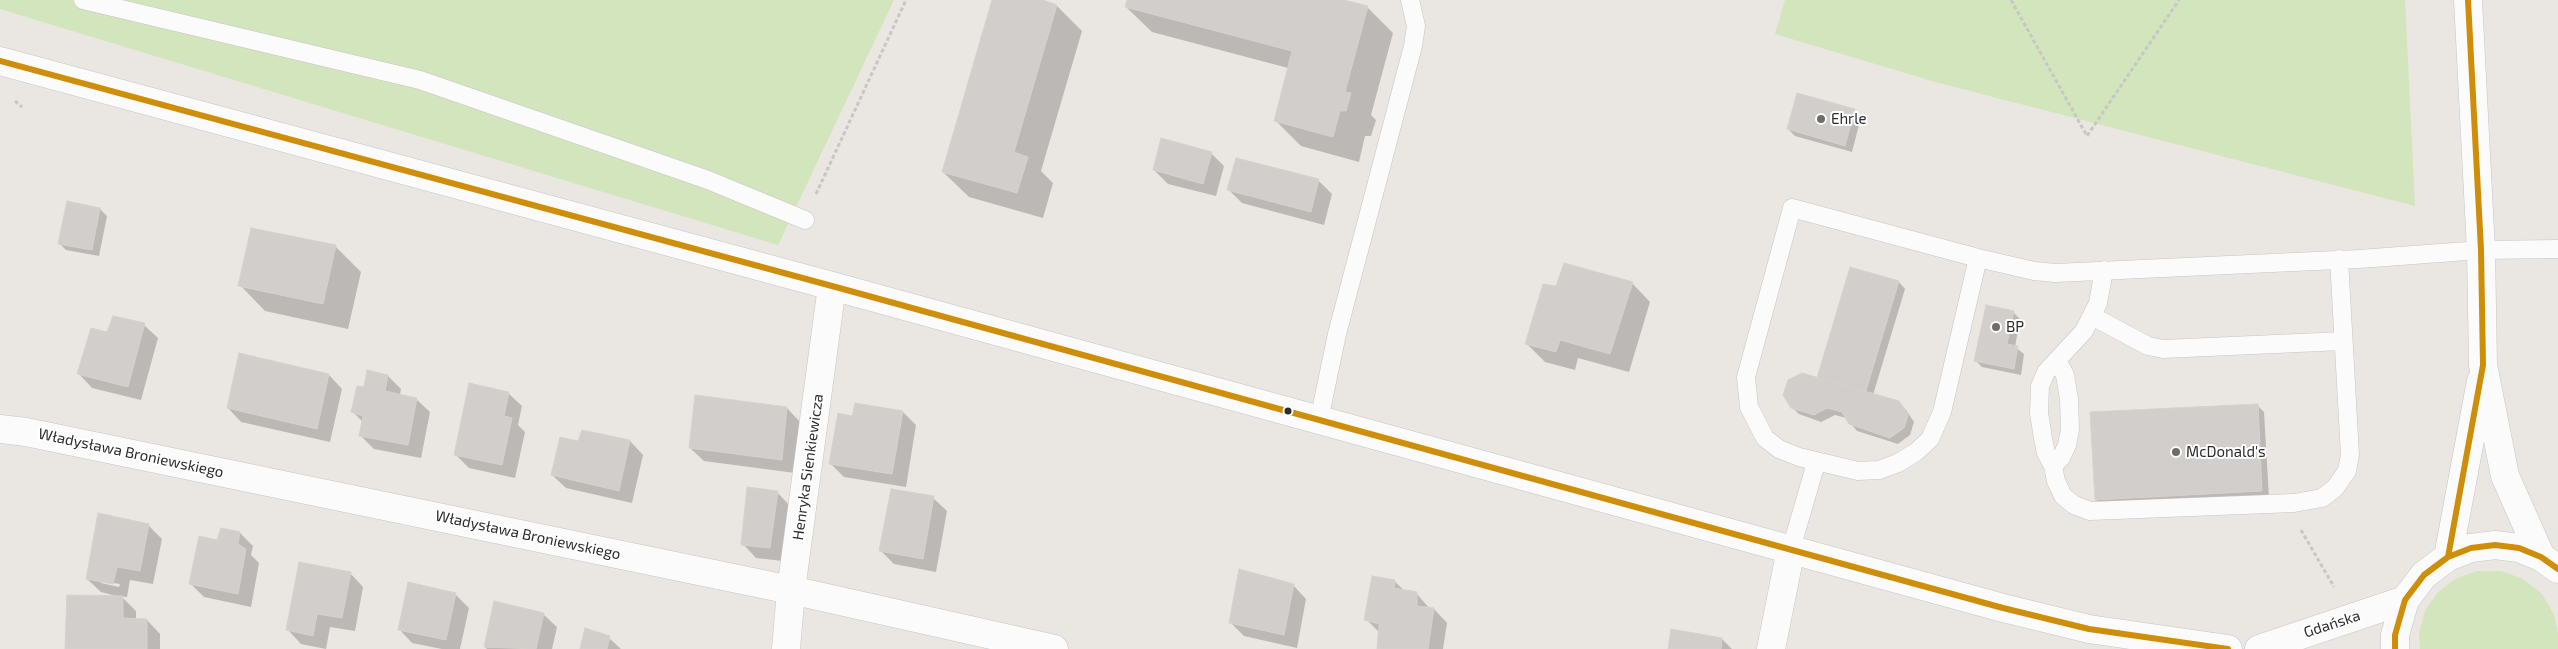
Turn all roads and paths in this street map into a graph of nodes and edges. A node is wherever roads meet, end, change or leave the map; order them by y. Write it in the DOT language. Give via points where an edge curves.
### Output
graph roads {
  1 [pos="83,0"];
  2 [pos="906,0"];
  3 [pos="1410,0"];
  4 [pos="2011,0"];
  5 [pos="2180,0"];
  6 [pos="2468,0"];
  7 [pos="0,61"];
  8 [pos="804,220"];
  9 [pos="2558,249"];
  10 [pos="2481,250"];
  11 [pos="1978,258"];
  12 [pos="2339,259"];
  13 [pos="2104,270"];
  14 [pos="832,286"];
  15 [pos="2092,316"];
  16 [pos="2343,340"];
  17 [pos="2057,360"];
  18 [pos="2484,365"];
  19 [pos="1319,420"];
  20 [pos="0,429"];
  21 [pos="1816,463"];
  22 [pos="2054,466"];
  23 [pos="2285,504"];
  24 [pos="1791,549"];
  25 [pos="2448,557"];
  26 [pos="2550,563"];
  27 [pos="2334,587"];
  28 [pos="792,590"];
  29 [pos="2405,600"];
  30 [pos="786,649"];
  31 [pos="1054,649"];
  32 [pos="1772,649"];
  33 [pos="2216,649"];
  34 [pos="2259,649"];
  35 [pos="2395,649"];
  1 -- 8 [label="lane" via="420,80 708,180"];
  2 -- 8 [label="path"];
  3 -- 19 [label="lane" via="1416,26 1413,46 1337,334"];
  4 -- 5 [label="path" via="2087,136"];
  6 -- 10 [label="main road"];
  7 -- 14 [label="main road"];
  9 -- 10 [label="lane"];
  10 -- 12 [label="lane"];
  10 -- 18 [label="main road"];
  11 -- 13 [label="lane" via="2034,271"];
  11 -- 21 [label="lane" via="1951,379 1930,439 1898,463 1879,470 1858,471"];
  11 -- 21 [label="lane" via="1792,208 1748,362 1746,392 1755,423 1764,438 1779,449"];
  12 -- 13 [label="lane"];
  12 -- 16 [label="lane"];
  13 -- 15 [label="lane" via="2098,303"];
  14 -- 19 [label="main road"];
  14 -- 28 [label="main road, Henryka Sienkiewicza"];
  15 -- 16 [label="lane" via="2148,346 2163,350"];
  15 -- 17 [label="lane" via="2084,331"];
  16 -- 23 [label="lane" via="2350,455 2347,471 2335,488 2322,498"];
  17 -- 22 [label="lane" via="2065,375 2070,430 2067,445"];
  17 -- 22 [label="lane" via="2046,372 2040,386 2039,413 2046,453"];
  18 -- 25 [label="main road"];
  18 -- 26 [label="main road" via="2505,476"];
  19 -- 24 [label="main road"];
  20 -- 28 [label="main road, Władysława Broniewskiego"];
  21 -- 24 [label="lane"];
  22 -- 23 [label="lane" via="2063,496 2074,505 2090,511"];
  23 -- 27 [label="path"];
  24 -- 32 [label="main road"];
  24 -- 33 [label="main road" via="2089,629"];
  25 -- 26 [label="main road" via="2471,548 2495,545 2519,548"];
  25 -- 29 [label="main road" via="2424,575"];
  28 -- 30 [label="main road, Henryka Sienkiewicza"];
  28 -- 31 [label="main road, Władysława Broniewskiego"];
  29 -- 34 [label="main road, Gdańska"];
  29 -- 35 [label="main road" via="2395,635"];
}
